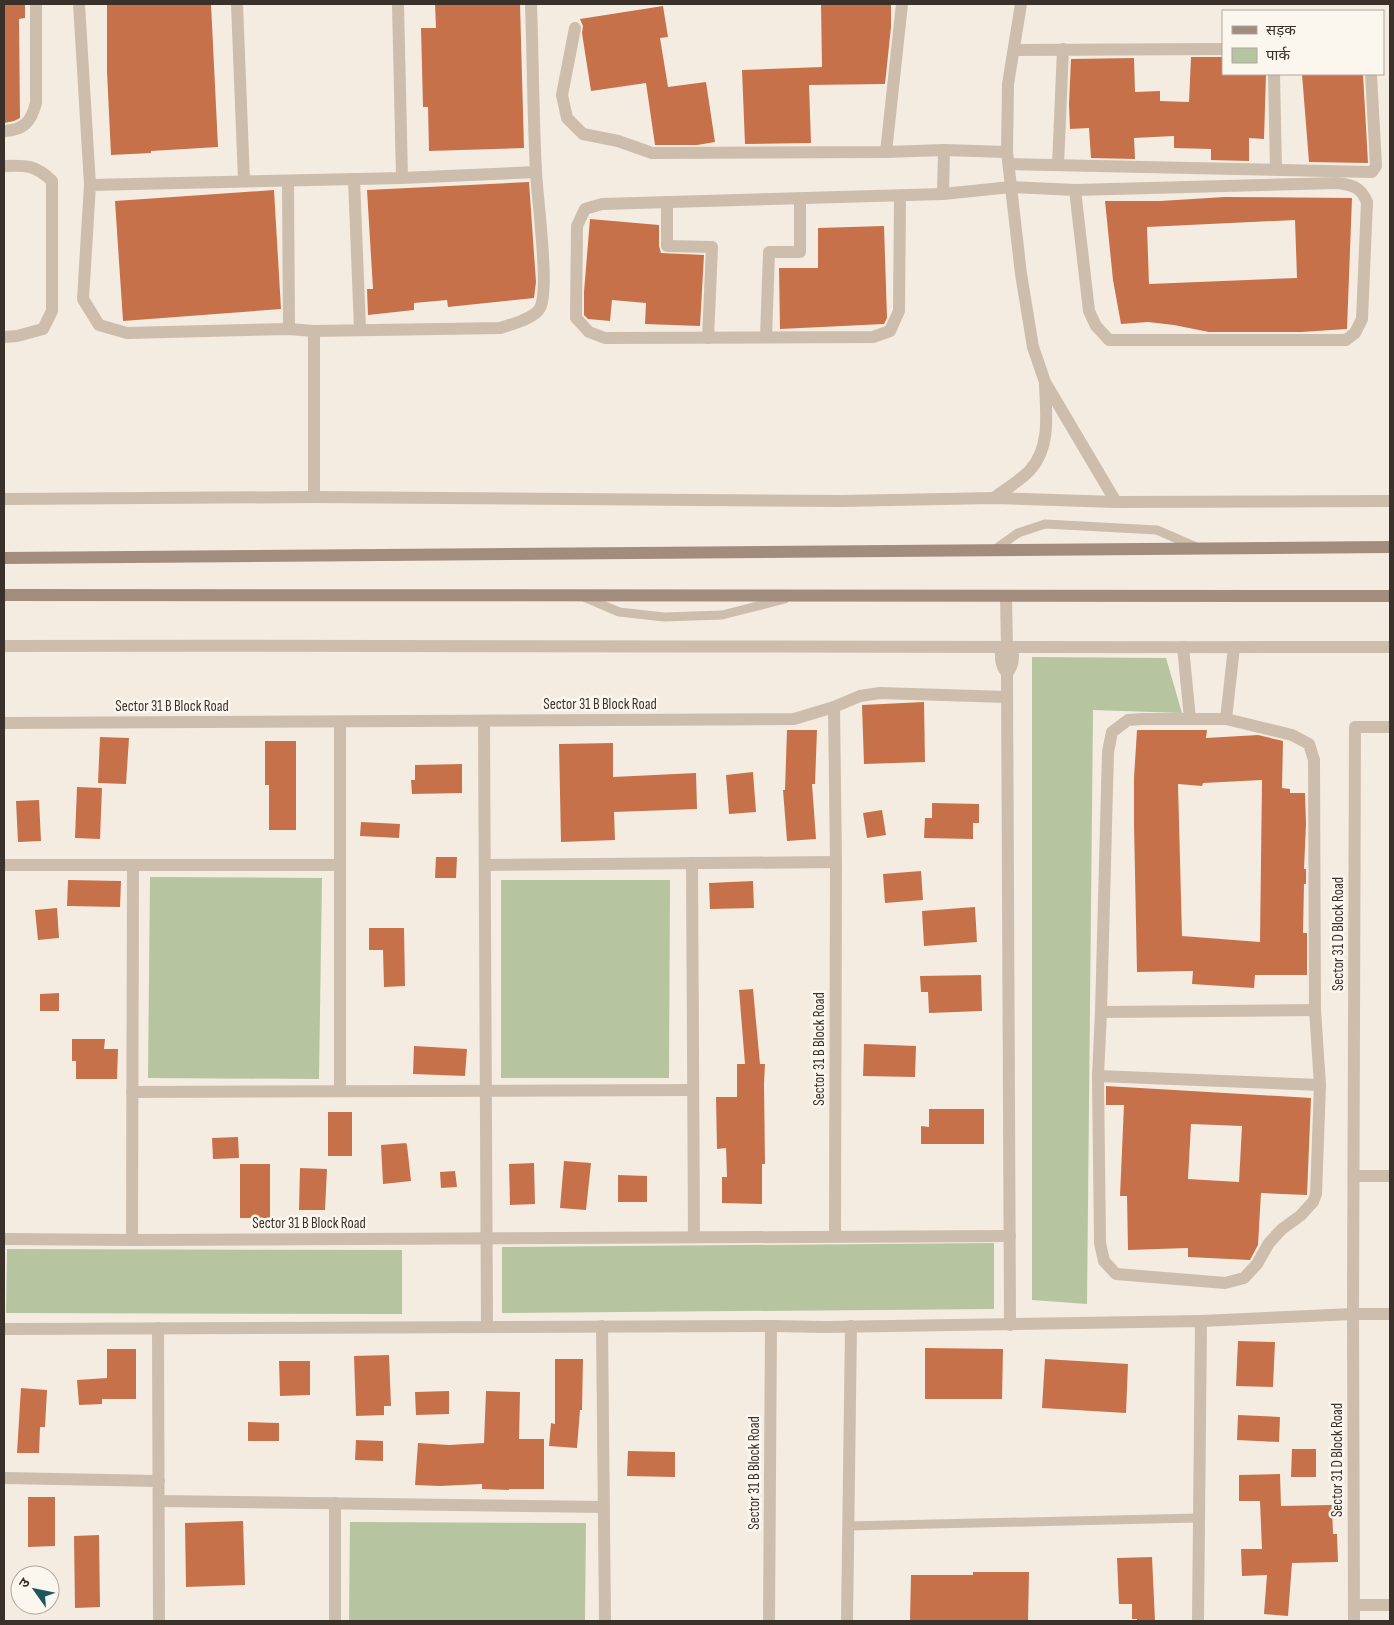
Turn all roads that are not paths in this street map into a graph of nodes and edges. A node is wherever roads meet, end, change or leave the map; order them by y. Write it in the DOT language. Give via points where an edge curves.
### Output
graph roads {
  1 [pos="36,4"];
  2 [pos="80,4"];
  3 [pos="237,4"];
  4 [pos="398,4"];
  5 [pos="531,4"];
  6 [pos="902,4"];
  7 [pos="1021,4"];
  8 [pos="575,28"];
  9 [pos="1063,49"];
  10 [pos="1222,49"];
  11 [pos="1014,50"];
  12 [pos="1274,75"];
  13 [pos="1371,75"];
  14 [pos="4,131"];
  15 [pos="944,150"];
  16 [pos="886,152"];
  17 [pos="1008,158"];
  18 [pos="1058,165"];
  19 [pos="4,166"];
  20 [pos="1276,170"];
  21 [pos="536,172"];
  22 [pos="402,178"];
  23 [pos="354,179"];
  24 [pos="288,181"];
  25 [pos="244,182"];
  26 [pos="90,185"];
  27 [pos="1011,187"];
  28 [pos="1075,190"];
  29 [pos="943,194"];
  30 [pos="900,196"];
  31 [pos="800,199"];
  32 [pos="667,202"];
  33 [pos="290,329"];
  34 [pos="360,329"];
  35 [pos="314,331"];
  36 [pos="4,337"];
  37 [pos="766,337"];
  38 [pos="708,338"];
  39 [pos="1044,382"];
  40 [pos="314,497"];
  41 [pos="994,498"];
  42 [pos="4,499"];
  43 [pos="1390,501"];
  44 [pos="1116,502"];
  45 [pos="1390,547"];
  46 [pos="1200,549"];
  47 [pos="994,550"];
  48 [pos="4,558"];
  49 [pos="4,595"];
  50 [pos="580,595"];
  51 [pos="798,596"];
  52 [pos="1006,596"];
  53 [pos="1390,596"];
  54 [pos="4,646"];
  55 [pos="1234,646"];
  56 [pos="1390,646"];
  57 [pos="1183,647"];
  58 [pos="1007,648"];
  59 [pos="1007,697"];
  60 [pos="834,707"];
  61 [pos="1190,719"];
  62 [pos="1226,719"];
  63 [pos="484,721"];
  64 [pos="340,722"];
  65 [pos="4,723"];
  66 [pos="1390,727"];
  67 [pos="836,862"];
  68 [pos="692,863"];
  69 [pos="4,865"];
  70 [pos="133,865"];
  71 [pos="340,865"];
  72 [pos="485,865"];
  73 [pos="1315,1010"];
  74 [pos="1101,1012"];
  75 [pos="1098,1076"];
  76 [pos="1320,1085"];
  77 [pos="693,1090"];
  78 [pos="340,1091"];
  79 [pos="486,1091"];
  80 [pos="132,1092"];
  81 [pos="1354,1176"];
  82 [pos="1390,1176"];
  83 [pos="835,1236"];
  84 [pos="1010,1236"];
  85 [pos="694,1237"];
  86 [pos="487,1238"];
  87 [pos="4,1239"];
  88 [pos="132,1240"];
  89 [pos="1353,1314"];
  90 [pos="1390,1314"];
  91 [pos="1201,1321"];
  92 [pos="1010,1324"];
  93 [pos="602,1326"];
  94 [pos="771,1326"];
  95 [pos="851,1326"];
  96 [pos="487,1327"];
  97 [pos="158,1328"];
  98 [pos="4,1329"];
  99 [pos="4,1478"];
  100 [pos="159,1481"];
  101 [pos="159,1501"];
  102 [pos="335,1504"];
  103 [pos="604,1507"];
  104 [pos="1198,1518"];
  105 [pos="848,1526"];
  106 [pos="1354,1605"];
  107 [pos="1390,1605"];
  108 [pos="160,1621"];
  109 [pos="335,1621"];
  110 [pos="605,1621"];
  111 [pos="769,1621"];
  112 [pos="847,1621"];
  113 [pos="1198,1621"];
  114 [pos="1354,1621"];
  1 -- 14 [label="street" via="36,103 32,116 24,125 15,131"];
  2 -- 26 [label="street"];
  3 -- 25 [label="street"];
  4 -- 22 [label="street"];
  5 -- 21 [label="street"];
  6 -- 16 [label="street"];
  7 -- 11 [label="street"];
  8 -- 16 [label="street" via="562,95 567,118 583,134 618,141 652,153"];
  9 -- 10 [label="street"];
  9 -- 11 [label="street"];
  9 -- 18 [label="street"];
  11 -- 17 [label="street" via="1008,84"];
  12 -- 20 [label="street"];
  13 -- 20 [label="street" via="1376,166 1372,172"];
  15 -- 16 [label="street"];
  15 -- 17 [label="street"];
  15 -- 29 [label="street"];
  17 -- 18 [label="street"];
  17 -- 27 [label="street"];
  18 -- 20 [label="street"];
  19 -- 36 [label="street" via="22,165 42,171 52,181 52,311 43,329"];
  21 -- 22 [label="street"];
  21 -- 34 [label="street" via="544,294 540,309 527,319 500,328"];
  22 -- 23 [label="street"];
  23 -- 24 [label="street"];
  23 -- 34 [label="street"];
  24 -- 25 [label="street"];
  24 -- 33 [label="street"];
  25 -- 26 [label="street"];
  26 -- 33 [label="street" via="83,299 99,325 127,333"];
  27 -- 28 [label="street"];
  27 -- 29 [label="street"];
  27 -- 39 [label="street" via="1033,347"];
  28 -- 28 [label="street" via="1090,312 1096,326 1109,340 1346,340 1355,333 1362,319 1367,202 1362,192 1352,185 1337,182"];
  29 -- 30 [label="street"];
  30 -- 31 [label="street"];
  30 -- 37 [label="street" via="899,311 890,331 873,337"];
  31 -- 32 [label="street"];
  31 -- 37 [label="street" via="800,252 769,252"];
  32 -- 38 [label="street" via="667,246 712,247"];
  32 -- 38 [label="street" via="602,204 584,209 577,226 576,318 589,332 606,338"];
  33 -- 35 [label="street"];
  34 -- 35 [label="street"];
  35 -- 40 [label="street"];
  37 -- 38 [label="street"];
  39 -- 41 [label="street" via="1047,424 1043,448 1031,469"];
  39 -- 44 [label="street"];
  40 -- 41 [label="street" via="842,501"];
  40 -- 42 [label="street"];
  41 -- 44 [label="street"];
  43 -- 44 [label="street"];
  45 -- 46 [label="street"];
  46 -- 47 [label="street"];
  46 -- 47 [label="lane" via="1157,530 1045,524 1018,533"];
  47 -- 48 [label="street"];
  49 -- 50 [label="street"];
  50 -- 51 [label="street"];
  50 -- 51 [label="lane" via="619,612 664,617 722,615"];
  51 -- 52 [label="street"];
  52 -- 53 [label="street"];
  52 -- 58 [label="street"];
  54 -- 58 [label="street"];
  55 -- 56 [label="street"];
  55 -- 57 [label="street"];
  55 -- 62 [label="street"];
  57 -- 58 [label="street"];
  57 -- 61 [label="street"];
  58 -- 59 [label="street" via="1001,663 1007,673"];
  59 -- 60 [label="street, Sector 31 B Block Road" via="880,692"];
  59 -- 84 [label="street"];
  60 -- 63 [label="street, Sector 31 B Block Road" via="794,719"];
  60 -- 67 [label="street, Sector 31 B Block Road"];
  61 -- 62 [label="street"];
  61 -- 74 [label="street" via="1128,720 1112,732 1108,752"];
  62 -- 73 [label="street" via="1292,735 1309,744 1314,760"];
  63 -- 64 [label="street, Sector 31 B Block Road"];
  63 -- 72 [label="street"];
  64 -- 65 [label="street, Sector 31 B Block Road"];
  64 -- 71 [label="street"];
  66 -- 81 [label="street, Sector 31 D Block Road" via="1355,726"];
  67 -- 68 [label="street"];
  67 -- 83 [label="street, Sector 31 B Block Road"];
  68 -- 72 [label="street"];
  68 -- 77 [label="street"];
  69 -- 70 [label="street"];
  70 -- 71 [label="street"];
  70 -- 80 [label="street"];
  71 -- 78 [label="street"];
  72 -- 79 [label="street"];
  73 -- 74 [label="street"];
  73 -- 76 [label="street"];
  74 -- 75 [label="street"];
  75 -- 76 [label="street"];
  75 -- 76 [label="street" via="1100,1243 1104,1261 1116,1274 1225,1283 1244,1278 1258,1264 1269,1243 1313,1202 1316,1194"];
  77 -- 79 [label="street"];
  77 -- 85 [label="street"];
  78 -- 79 [label="street"];
  78 -- 80 [label="street"];
  79 -- 86 [label="street"];
  80 -- 88 [label="street"];
  81 -- 82 [label="street"];
  81 -- 89 [label="street, Sector 31 D Block Road"];
  83 -- 84 [label="street, Sector 31 B Block Road"];
  83 -- 85 [label="street, Sector 31 B Block Road"];
  84 -- 92 [label="street"];
  85 -- 86 [label="street, Sector 31 B Block Road"];
  86 -- 88 [label="street, Sector 31 B Block Road"];
  86 -- 96 [label="street"];
  87 -- 88 [label="street, Sector 31 B Block Road"];
  89 -- 90 [label="street"];
  89 -- 91 [label="street"];
  89 -- 106 [label="street, Sector 31 D Block Road"];
  91 -- 92 [label="street"];
  91 -- 104 [label="street"];
  92 -- 95 [label="street"];
  93 -- 94 [label="street"];
  93 -- 96 [label="street"];
  93 -- 103 [label="street"];
  94 -- 95 [label="street"];
  94 -- 111 [label="street, Sector 31 B Block Road"];
  95 -- 105 [label="street"];
  96 -- 97 [label="street"];
  97 -- 98 [label="street"];
  97 -- 100 [label="street"];
  99 -- 100 [label="street"];
  100 -- 101 [label="street"];
  101 -- 102 [label="street"];
  101 -- 108 [label="street"];
  102 -- 103 [label="street"];
  102 -- 109 [label="street"];
  103 -- 110 [label="street"];
  104 -- 105 [label="lane"];
  104 -- 113 [label="street"];
  105 -- 112 [label="street"];
  106 -- 107 [label="street"];
  106 -- 114 [label="street, Sector 31 D Block Road"];
}
